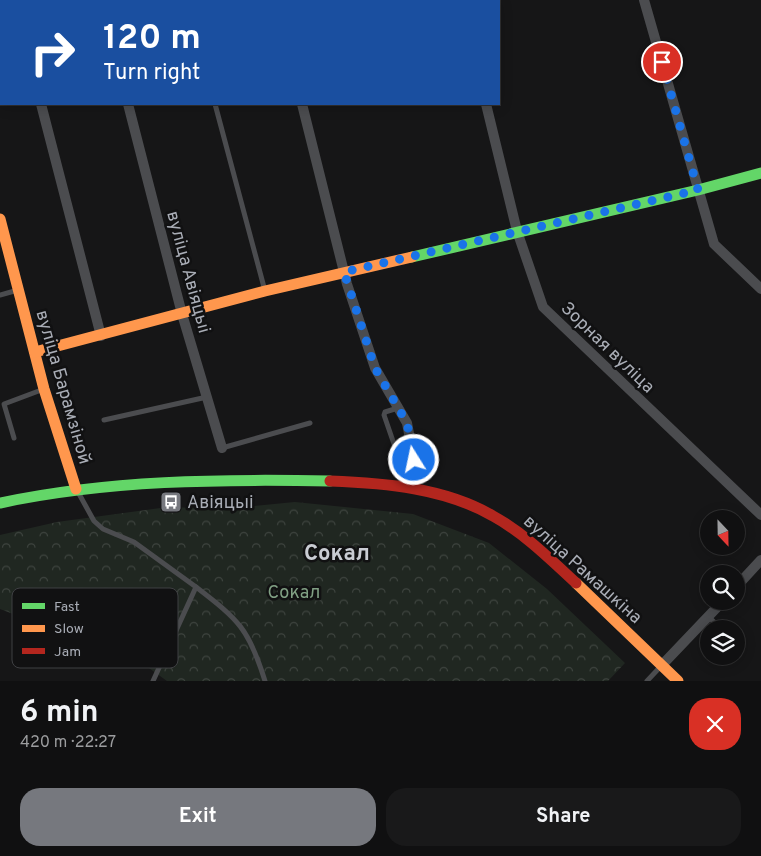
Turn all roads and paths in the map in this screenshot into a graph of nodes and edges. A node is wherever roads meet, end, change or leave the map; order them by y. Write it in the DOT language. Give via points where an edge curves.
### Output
graph roads {
  1 [pos="644,0"];
  2 [pos="41,105"];
  3 [pos="128,105"];
  4 [pos="215,105"];
  5 [pos="302,105"];
  6 [pos="486,105"];
  7 [pos="761,172"];
  8 [pos="698,190"];
  9 [pos="0,219"];
  10 [pos="517,231"];
  11 [pos="344,272"];
  12 [pos="761,289"];
  13 [pos="18,290"];
  14 [pos="265,291"];
  15 [pos="0,295"];
  16 [pos="182,314"];
  17 [pos="101,336"];
  18 [pos="35,352"];
  19 [pos="44,389"];
  20 [pos="207,397"];
  21 [pos="398,408"];
  22 [pos="104,420"];
  23 [pos="310,423"];
  24 [pos="14,438"];
  25 [pos="411,440"];
  26 [pos="222,448"];
  27 [pos="409,488"];
  28 [pos="76,489"];
  29 [pos="0,503"];
  30 [pos="761,515"];
  31 [pos="761,560"];
  32 [pos="745,577"];
  33 [pos="196,587"];
  34 [pos="715,610"];
  35 [pos="709,617"];
  36 [pos="712,620"];
  37 [pos="178,626"];
  38 [pos="663,664"];
  39 [pos="159,668"];
  40 [pos="153,681"];
  41 [pos="265,681"];
  42 [pos="647,681"];
  43 [pos="678,681"];
  1 -- 8 [label="street"];
  2 -- 17 [label="street"];
  3 -- 16 [label="street, вуліца Авіяцыі"];
  4 -- 14 [label="lane"];
  5 -- 11 [label="street"];
  6 -- 10 [label="street, Зорная вуліца"];
  7 -- 8 [label="street"];
  8 -- 10 [label="street"];
  8 -- 12 [label="street" via="714,244"];
  9 -- 13 [label="street, вуліца Барамзіной"];
  10 -- 11 [label="street"];
  10 -- 30 [label="street, Зорная вуліца" via="543,307"];
  11 -- 14 [label="street"];
  11 -- 21 [label="street" via="375,368"];
  13 -- 15 [label="lane"];
  13 -- 18 [label="street, вуліца Барамзіной"];
  14 -- 16 [label="street"];
  16 -- 17 [label="street"];
  16 -- 20 [label="street, вуліца Авіяцыі"];
  17 -- 18 [label="street"];
  18 -- 19 [label="street, вуліца Барамзіной"];
  19 -- 24 [label="lane" via="4,404"];
  19 -- 28 [label="street, вуліца Барамзіной"];
  20 -- 22 [label="lane"];
  20 -- 26 [label="street, вуліца Авіяцыі"];
  21 -- 25 [label="street" via="407,423"];
  21 -- 25 [label="lane" via="384,415 394,444"];
  23 -- 26 [label="lane"];
  25 -- 27 [label="street" via="414,460"];
  27 -- 28 [label="street, вуліца Рамашкіна" via="302,481 170,483"];
  27 -- 38 [label="street, вуліца Рамашкіна" via="456,498 500,520 546,556"];
  28 -- 29 [label="street, вуліца Барамзіной"];
  28 -- 33 [label="lane" via="94,521 103,529 134,542"];
  31 -- 32 [label="street"];
  33 -- 37 [label="lane"];
  33 -- 41 [label="lane" via="231,614 246,632"];
  34 -- 35 [label="street"];
  35 -- 36 [label="lane"];
  35 -- 38 [label="street"];
  38 -- 42 [label="lane"];
  38 -- 43 [label="street, вуліца Рамашкіна"];
  39 -- 40 [label="lane"];
}
